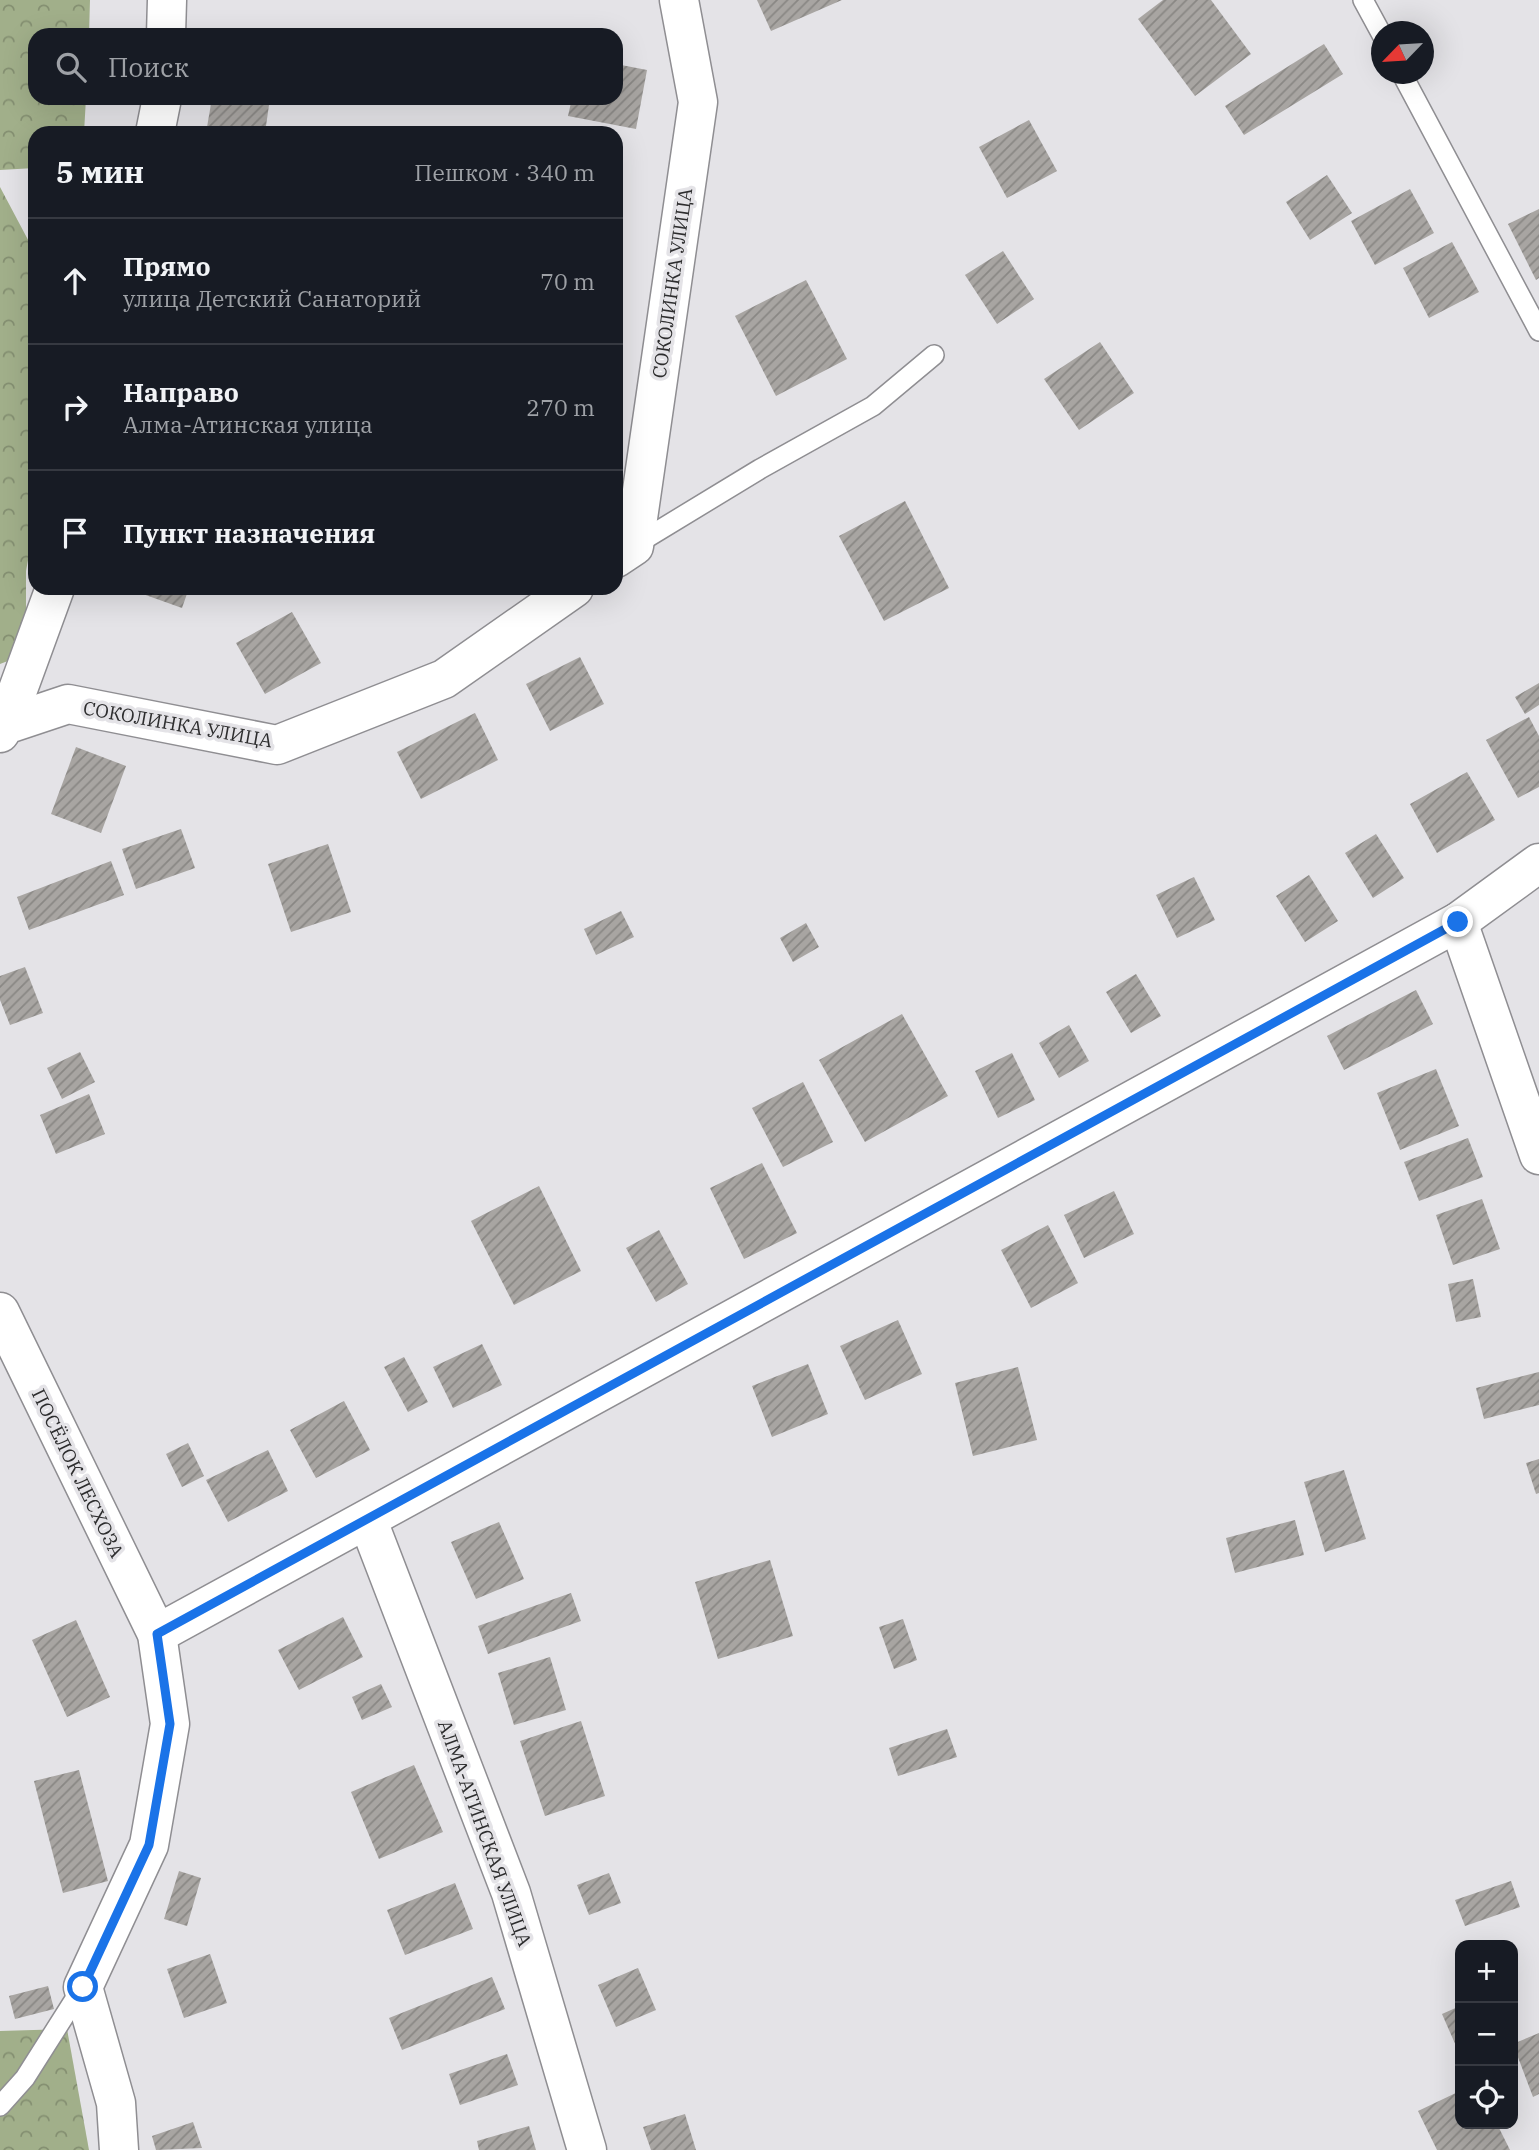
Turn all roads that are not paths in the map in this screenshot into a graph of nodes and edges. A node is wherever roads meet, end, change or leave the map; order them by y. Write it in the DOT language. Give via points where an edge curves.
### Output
graph roads {
  1 [pos="167,0"];
  2 [pos="680,0"];
  3 [pos="1363,0"];
  4 [pos="1374,21"];
  5 [pos="166,28"];
  6 [pos="1407,84"];
  7 [pos="161,105"];
  8 [pos="156,126"];
  9 [pos="1539,331"];
  10 [pos="934,355"];
  11 [pos="625,552"];
  12 [pos="52,595"];
  13 [pos="563,595"];
  14 [pos="3,729"];
  15 [pos="1539,863"];
  16 [pos="1458,922"];
  17 [pos="1539,1154"];
  18 [pos="0,1312"];
  19 [pos="368,1521"];
  20 [pos="157,1634"];
  21 [pos="83,1987"];
  22 [pos="0,2106"];
  23 [pos="119,2150"];
  24 [pos="587,2150"];
  1 -- 5 [label="street"];
  2 -- 11 [label="street, СОКОЛИНКА УЛИЦА" via="698,102"];
  3 -- 4 [label="lane"];
  6 -- 9 [label="lane"];
  7 -- 8 [label="street"];
  10 -- 11 [label="lane" via="873,406"];
  12 -- 14 [label="street"];
  13 -- 14 [label="street, СОКОЛИНКА УЛИЦА" via="444,679 277,745 68,704"];
  15 -- 16 [label="street"];
  16 -- 17 [label="street"];
  16 -- 19 [label="street"];
  18 -- 20 [label="street, ПОСЁЛОК ЛЕСХОЗА"];
  19 -- 20 [label="street"];
  19 -- 24 [label="street, АЛМА-АТИНСКАЯ УЛИЦА" via="511,1894"];
  20 -- 21 [label="street, ПОСЁЛОК ЛЕСХОЗА" via="170,1724 149,1845"];
  21 -- 22 [label="lane" via="24,2078"];
  21 -- 23 [label="street" via="116,2103"];
}
